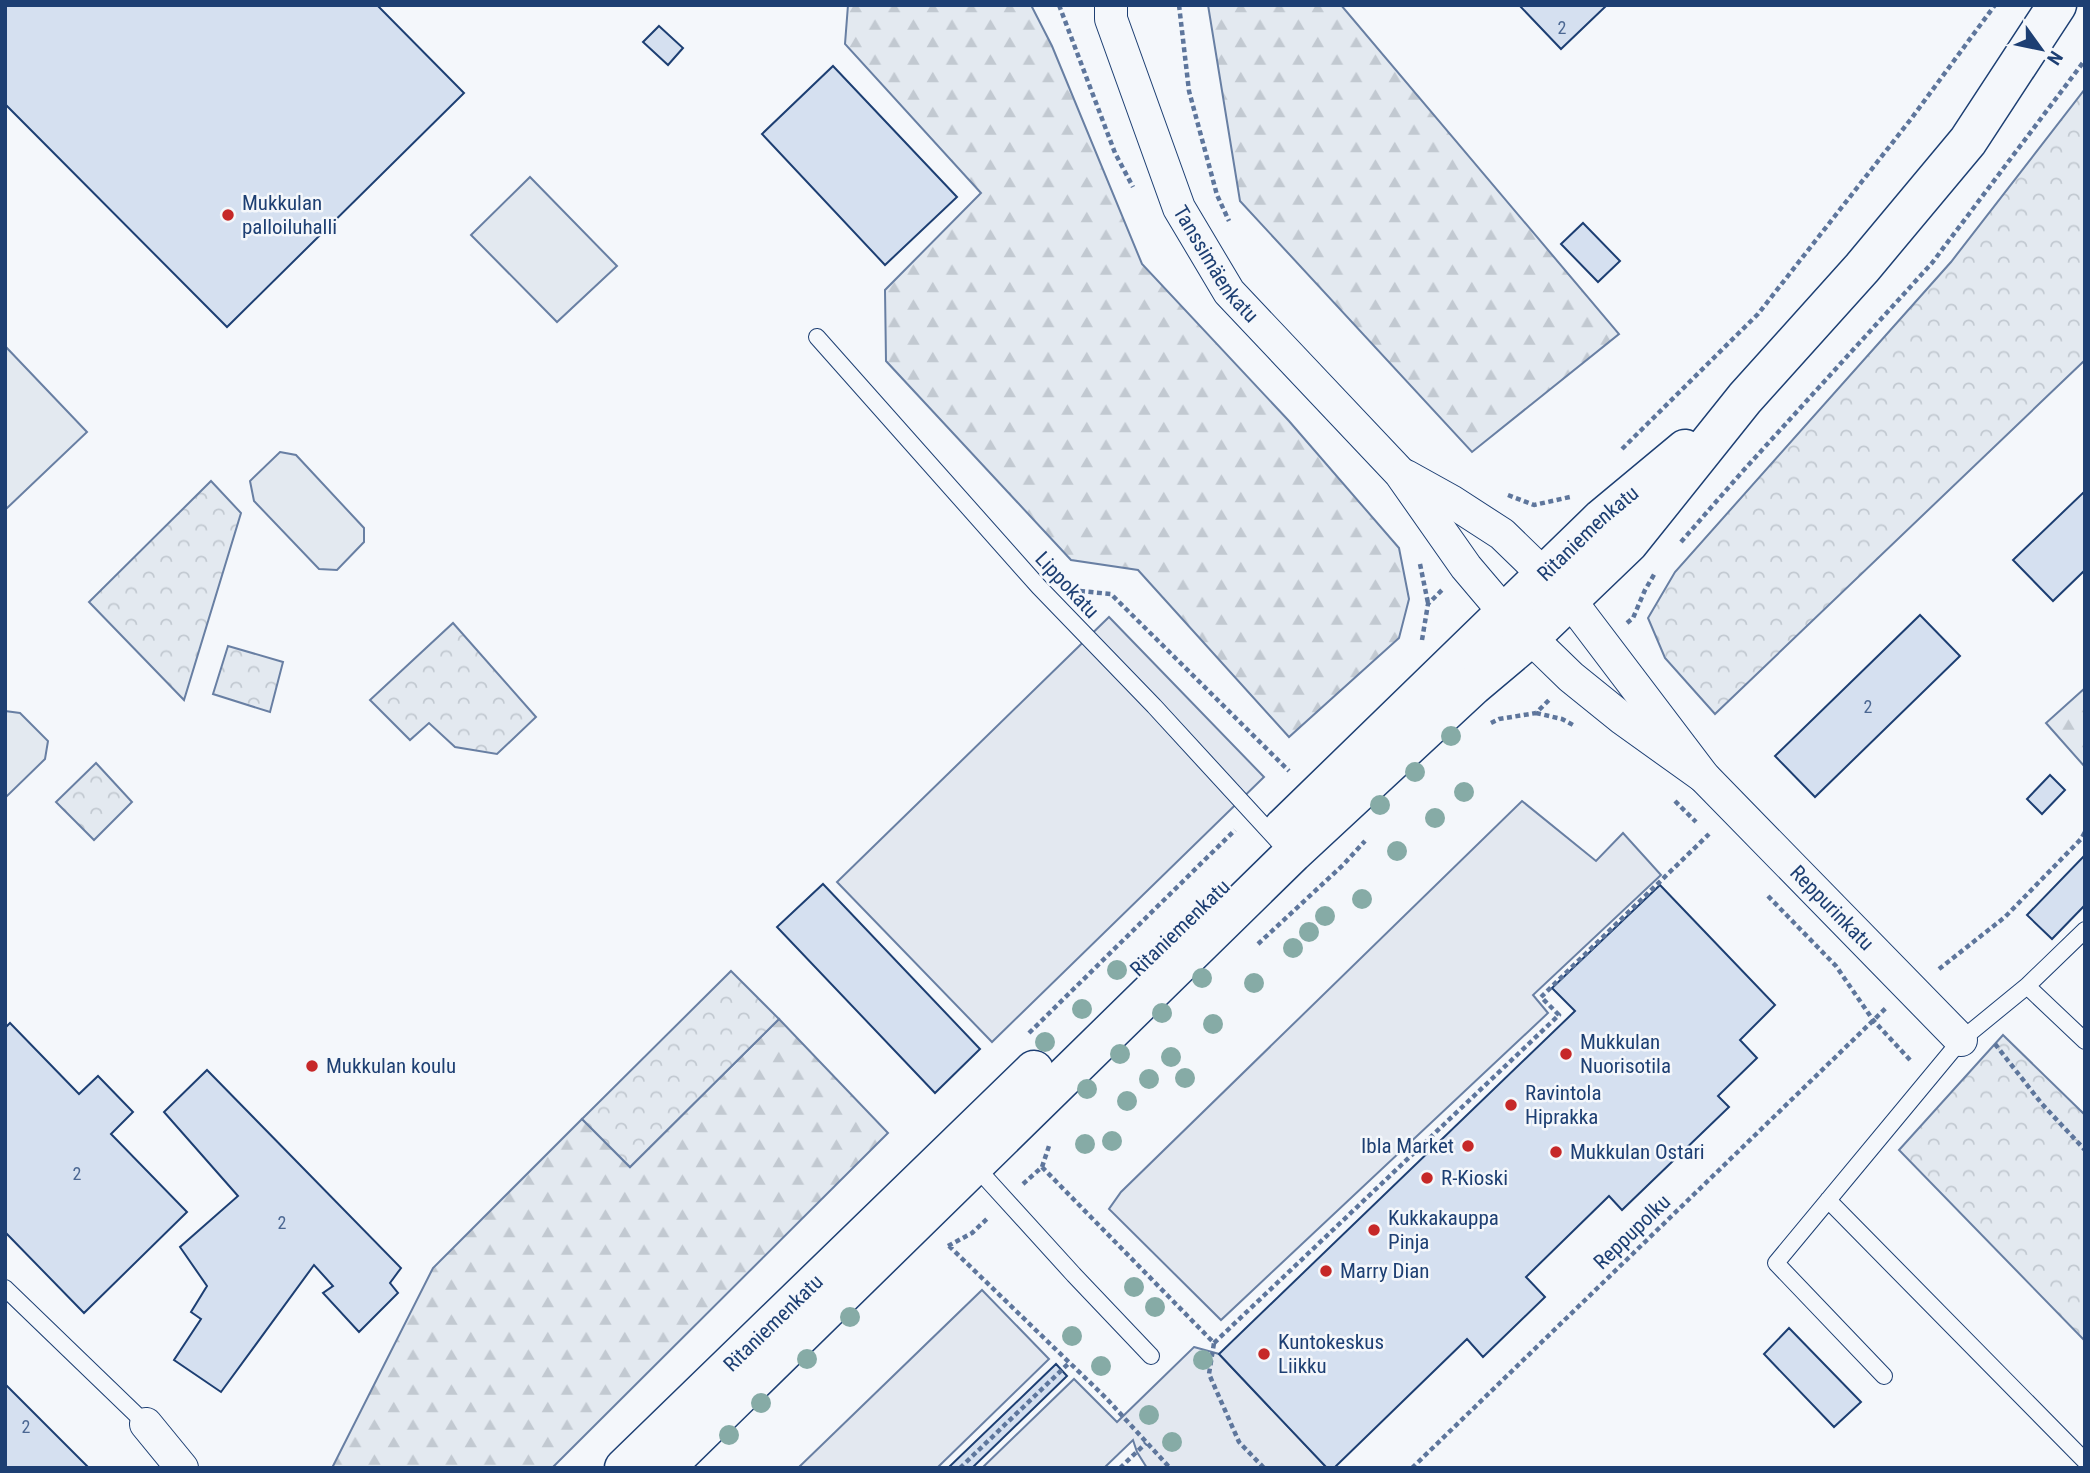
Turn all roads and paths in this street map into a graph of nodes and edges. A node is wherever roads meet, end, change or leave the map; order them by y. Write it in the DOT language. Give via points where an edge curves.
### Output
graph roads {
  1 [pos="1111,5"];
  2 [pos="1179,5"];
  3 [pos="1996,5"];
  4 [pos="2057,5"];
  5 [pos="1234,230"];
  6 [pos="817,337"];
  7 [pos="1614,458"];
  8 [pos="1400,473"];
  9 [pos="1498,491"];
  10 [pos="1577,495"];
  11 [pos="1534,505"];
  12 [pos="1502,534"];
  13 [pos="1466,566"];
  14 [pos="1557,586"];
  15 [pos="1039,587"];
  16 [pos="1518,626"];
  17 [pos="1421,647"];
  18 [pos="1535,713"];
  19 [pos="1574,726"];
  20 [pos="1292,774"];
  21 [pos="1704,777"];
  22 [pos="1672,798"];
  23 [pos="2085,832"];
  24 [pos="1273,834"];
  25 [pos="1709,834"];
  26 [pos="1715,841"];
  27 [pos="1760,887"];
  28 [pos="2085,930"];
  29 [pos="1936,972"];
  30 [pos="2027,986"];
  31 [pos="1873,1020"];
  32 [pos="1971,1032"];
  33 [pos="1020,1041"];
  34 [pos="2085,1041"];
  35 [pos="1929,1079"];
  36 [pos="2085,1150"];
  37 [pos="965,1156"];
  38 [pos="1042,1167"];
  39 [pos="1828,1200"];
  40 [pos="949,1246"];
  41 [pos="5,1289"];
  42 [pos="1214,1343"];
  43 [pos="1151,1356"];
  44 [pos="1070,1362"];
  45 [pos="1884,1376"];
  46 [pos="146,1424"];
  47 [pos="1146,1443"];
  48 [pos="2084,1464"];
  49 [pos="181,1468"];
  50 [pos="624,1468"];
  51 [pos="665,1468"];
  52 [pos="960,1468"];
  53 [pos="1121,1468"];
  54 [pos="1170,1468"];
  55 [pos="1264,1468"];
  56 [pos="1412,1468"];
  1 -- 8 [label="street, Tanssimäenkatu" via="1111,19 1180,208 1229,292"];
  2 -- 5 [label="path" via="1189,92 1217,195"];
  3 -- 7 [label="path" via="1758,314"];
  4 -- 14 [label="street, Ritaniemenkatu" via="1968,141 1862,268 1745,398 1602,518"];
  6 -- 15 [label="lane, Lippokatu"];
  8 -- 12 [label="street, Tanssimäenkatu"];
  8 -- 13 [label="street, Tanssimäenkatu"];
  9 -- 11 [label="path"];
  10 -- 11 [label="path"];
  11 -- 12 [label="path"];
  12 -- 14 [label="street, Tanssimäenkatu"];
  13 -- 16 [label="street, Tanssimäenkatu"];
  13 -- 17 [label="path" via="1428,604"];
  14 -- 16 [label="street, Ritaniemenkatu"];
  14 -- 21 [label="street, Reppurinkatu"];
  15 -- 20 [label="path" via="1111,594"];
  15 -- 24 [label="lane, Lippokatu"];
  16 -- 21 [label="street, Reppurinkatu" via="1571,677"];
  16 -- 24 [label="street, Ritaniemenkatu"];
  18 -- 19 [label="path"];
  21 -- 32 [label="street, Reppurinkatu"];
  22 -- 25 [label="path"];
  23 -- 29 [label="path" via="2005,917"];
  24 -- 33 [label="path"];
  24 -- 37 [label="street, Ritaniemenkatu"];
  25 -- 26 [label="path"];
  25 -- 42 [label="path" via="1541,997 1559,1015"];
  27 -- 31 [label="path" via="1836,966"];
  28 -- 30 [label="lane"];
  30 -- 32 [label="lane"];
  30 -- 34 [label="lane"];
  31 -- 35 [label="path"];
  31 -- 56 [label="path, Reppupolku"];
  32 -- 35 [label="lane"];
  32 -- 36 [label="path"];
  35 -- 39 [label="lane"];
  37 -- 43 [label="lane"];
  37 -- 50 [label="street, Ritaniemenkatu"];
  37 -- 51 [label="street, Ritaniemenkatu"];
  38 -- 42 [label="path"];
  39 -- 45 [label="lane" via="1776,1263"];
  39 -- 48 [label="lane"];
  40 -- 44 [label="path"];
  41 -- 46 [label="lane"];
  42 -- 55 [label="path" via="1209,1374 1238,1442"];
  44 -- 47 [label="path"];
  44 -- 52 [label="path"];
  46 -- 49 [label="street"];
  47 -- 53 [label="path"];
  47 -- 54 [label="path"];
}
